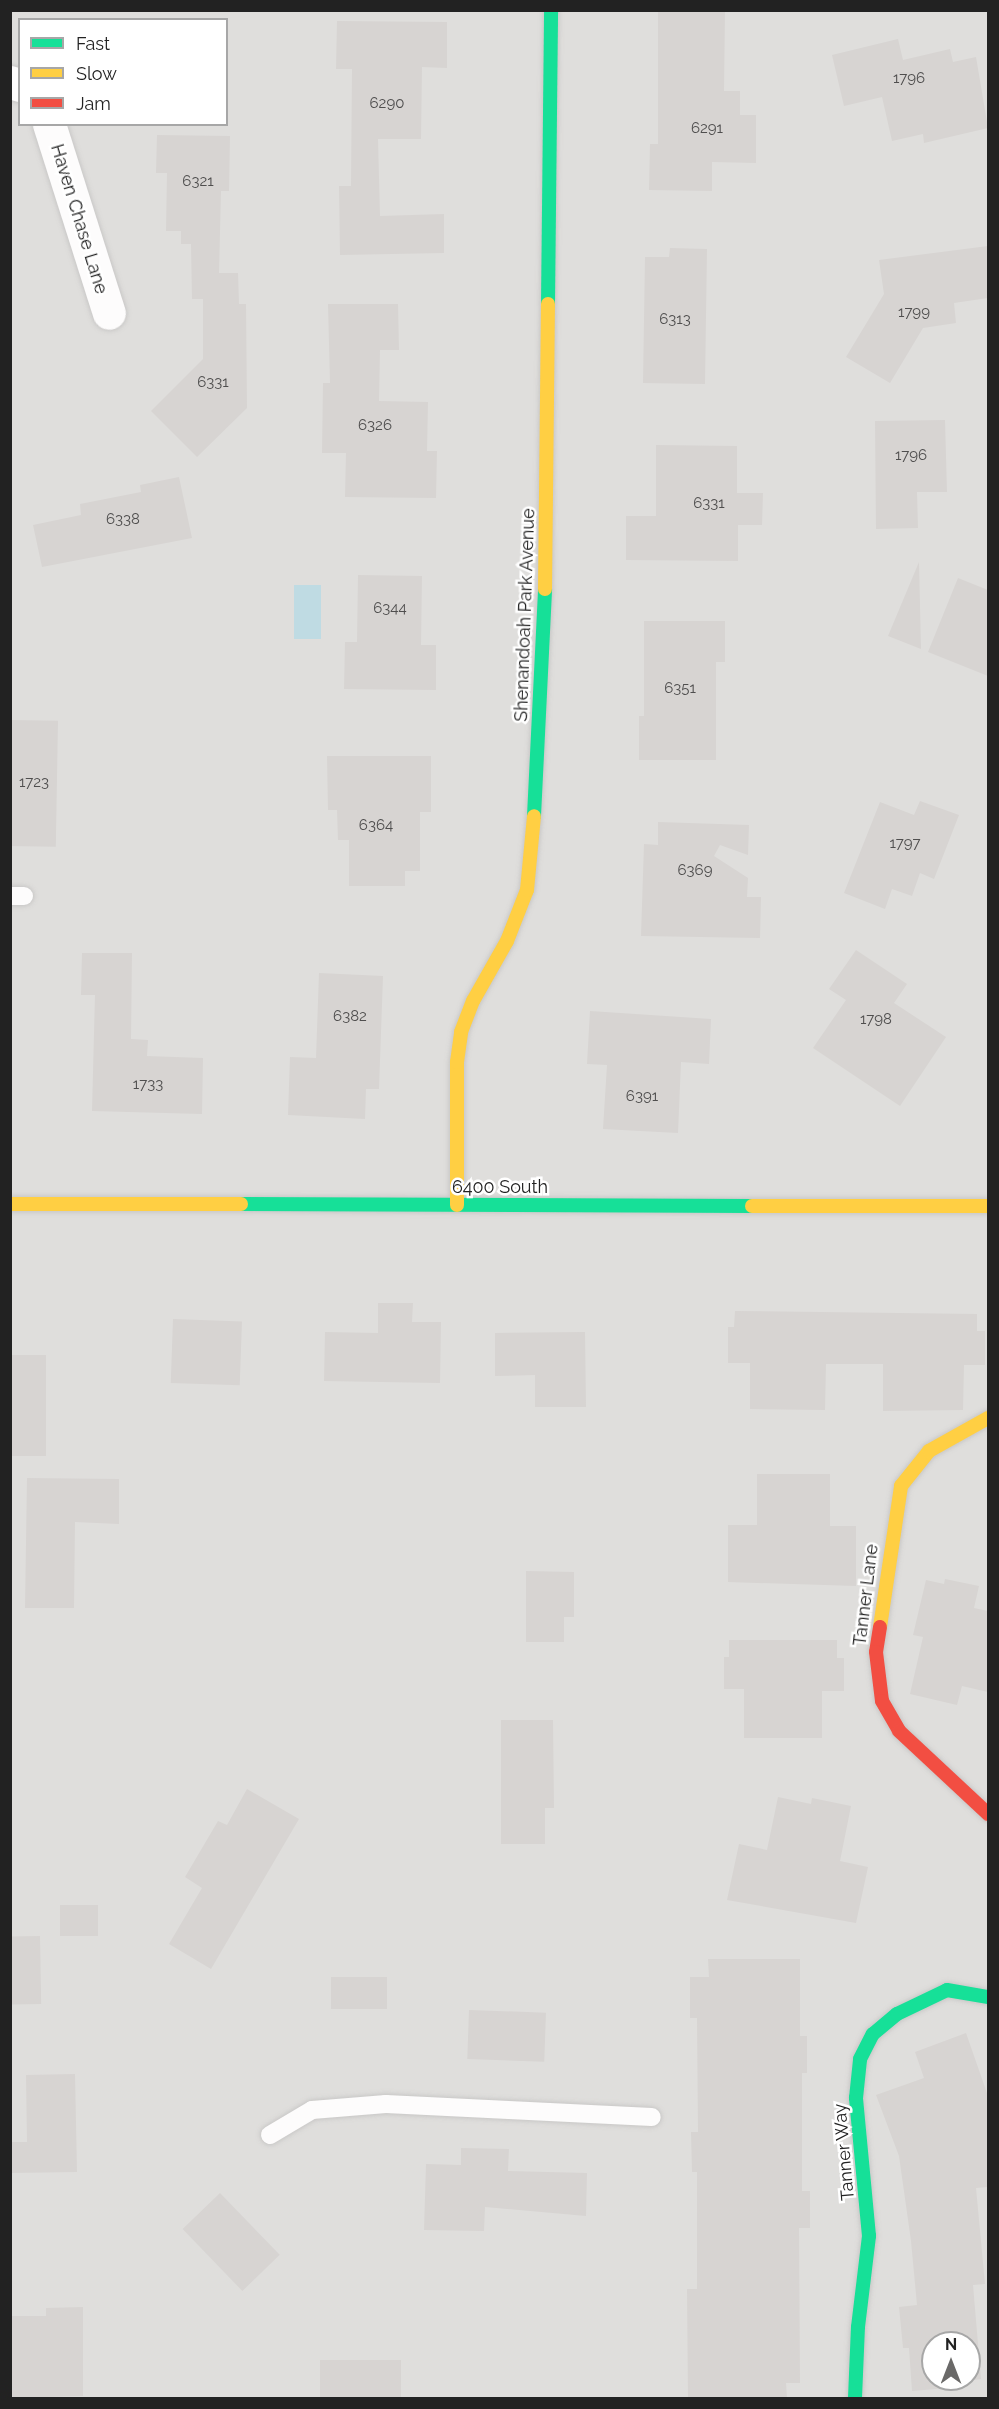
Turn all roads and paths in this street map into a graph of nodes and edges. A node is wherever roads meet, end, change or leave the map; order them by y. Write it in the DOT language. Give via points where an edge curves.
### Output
graph roads {
  1 [pos="551,10"];
  2 [pos="50,126"];
  3 [pos="109,313"];
  4 [pos="10,1204"];
  5 [pos="457,1205"];
  6 [pos="988,1206"];
  7 [pos="988,1418"];
  8 [pos="988,1814"];
  9 [pos="988,1997"];
  10 [pos="652,2117"];
  11 [pos="270,2135"];
  12 [pos="855,2398"];
  1 -- 5 [label="street, Shenandoah Park Avenue" via="546,574 536,790 527,890 507,941 473,1001 461,1032 457,1062"];
  2 -- 3 [label="street, Haven Chase Lane"];
  4 -- 5 [label="street, 6400 South"];
  5 -- 6 [label="street, 6400 South"];
  7 -- 8 [label="street, Tanner Lane" via="929,1451 901,1486 876,1652 882,1701 899,1731"];
  9 -- 12 [label="street, Tanner Way" via="946,1990 897,2014 873,2034 860,2059 856,2098 869,2236 858,2327"];
  10 -- 11 [label="lane" via="386,2104 312,2110"];
}
